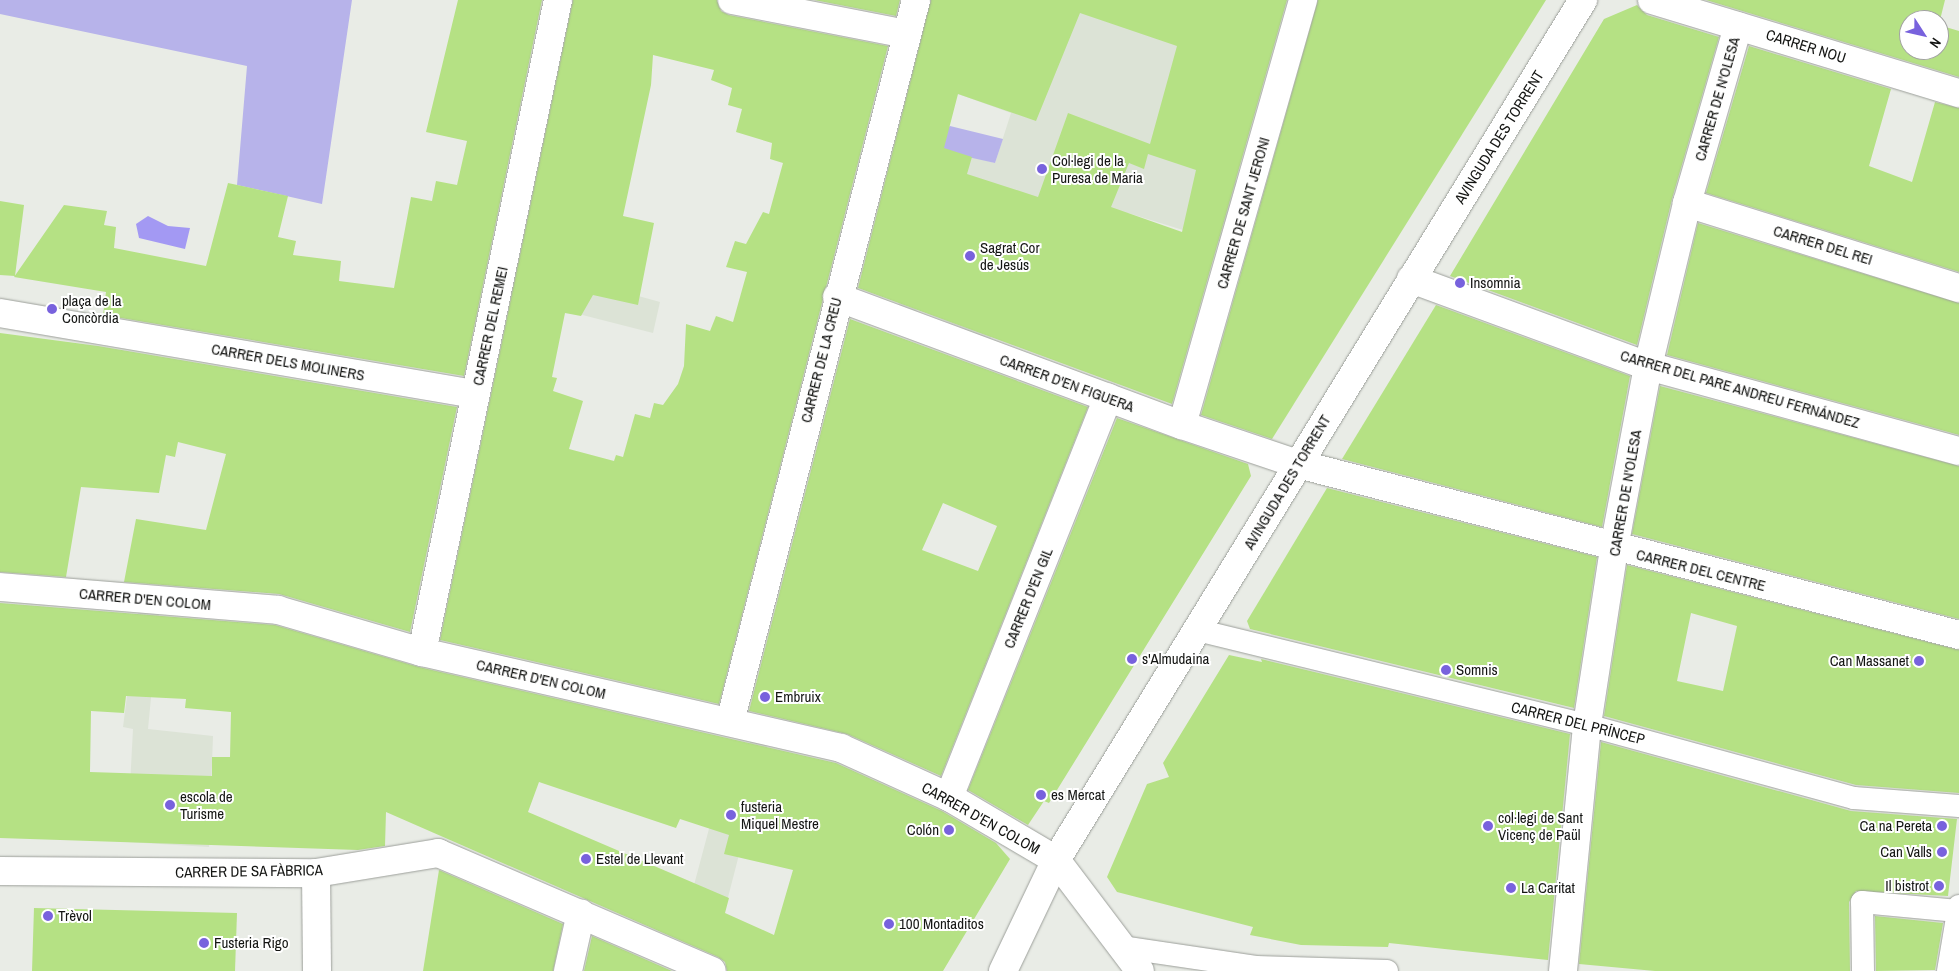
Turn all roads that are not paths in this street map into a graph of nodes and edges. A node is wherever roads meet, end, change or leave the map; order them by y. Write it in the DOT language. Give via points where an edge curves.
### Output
graph roads {
  1 [pos="558,0"];
  2 [pos="732,0"];
  3 [pos="916,0"];
  4 [pos="1303,0"];
  5 [pos="1583,0"];
  6 [pos="1652,0"];
  7 [pos="1738,26"];
  8 [pos="907,34"];
  9 [pos="1959,93"];
  10 [pos="1687,203"];
  11 [pos="1411,280"];
  12 [pos="1959,288"];
  13 [pos="837,297"];
  14 [pos="0,313"];
  15 [pos="1648,366"];
  16 [pos="475,394"];
  17 [pos="1108,398"];
  18 [pos="1182,426"];
  19 [pos="1959,451"];
  20 [pos="1298,464"];
  21 [pos="1614,548"];
  22 [pos="0,587"];
  23 [pos="1197,630"];
  24 [pos="1959,635"];
  25 [pos="422,652"];
  26 [pos="730,722"];
  27 [pos="1587,725"];
  28 [pos="949,798"];
  29 [pos="1959,806"];
  30 [pos="1056,860"];
  31 [pos="0,871"];
  32 [pos="316,873"];
  33 [pos="1959,908"];
  34 [pos="581,913"];
  35 [pos="1121,947"];
  36 [pos="317,971"];
  37 [pos="568,971"];
  38 [pos="712,971"];
  39 [pos="1003,971"];
  40 [pos="1140,971"];
  41 [pos="1387,971"];
  42 [pos="1563,971"];
  43 [pos="1863,971"];
  44 [pos="1948,971"];
  1 -- 16 [label="street, CARRER DEL REMEI"];
  2 -- 8 [label="street"];
  3 -- 8 [label="street, CARRER DE LA CREU"];
  4 -- 18 [label="street, CARRER DE SANT JERONI"];
  5 -- 11 [label="street, AVINGUDA DES TORRENT"];
  6 -- 7 [label="street, CARRER NOU"];
  7 -- 9 [label="street, CARRER NOU"];
  7 -- 10 [label="street, CARRER DE N'OLESA"];
  8 -- 13 [label="street, CARRER DE LA CREU"];
  10 -- 12 [label="street, CARRER DEL REI"];
  10 -- 15 [label="street, CARRER DE N'OLESA"];
  11 -- 15 [label="street, CARRER DEL PARE ANDREU FERNÁNDEZ"];
  11 -- 20 [label="street, AVINGUDA DES TORRENT"];
  13 -- 17 [label="street, CARRER D'EN FIGUERA"];
  13 -- 26 [label="street, CARRER DE LA CREU"];
  14 -- 16 [label="street, CARRER DELS MOLINERS"];
  15 -- 19 [label="street, CARRER DEL PARE ANDREU FERNÁNDEZ"];
  15 -- 21 [label="street, CARRER DE N'OLESA"];
  16 -- 25 [label="street, CARRER DEL REMEI"];
  17 -- 18 [label="street, CARRER D'EN FIGUERA"];
  17 -- 28 [label="street, CARRER D'EN GIL"];
  18 -- 20 [label="street, CARRER D'EN FIGUERA"];
  20 -- 21 [label="street, CARRER DEL CENTRE"];
  20 -- 23 [label="street, AVINGUDA DES TORRENT"];
  21 -- 24 [label="street, CARRER DEL CENTRE"];
  21 -- 27 [label="street, CARRER DE N'OLESA"];
  22 -- 25 [label="street, CARRER D'EN COLOM" via="278,610"];
  23 -- 27 [label="street, CARRER DEL PRÍNCEP"];
  23 -- 30 [label="street, AVINGUDA DES TORRENT"];
  25 -- 26 [label="street, CARRER D'EN COLOM"];
  26 -- 28 [label="street, CARRER D'EN COLOM" via="841,748"];
  27 -- 29 [label="street, CARRER DEL PRÍNCEP" via="1854,798"];
  27 -- 42 [label="street, CARRER DE N'OLESA"];
  28 -- 30 [label="street, CARRER D'EN COLOM"];
  30 -- 35 [label="street"];
  30 -- 39 [label="street, AVINGUDA DES TORRENT"];
  31 -- 32 [label="street, CARRER DE SA FÀBRICA"];
  32 -- 34 [label="street, CARRER DE SA FÀBRICA" via="438,853"];
  32 -- 36 [label="street"];
  33 -- 43 [label="street" via="1862,902"];
  33 -- 44 [label="street"];
  34 -- 37 [label="street"];
  34 -- 38 [label="street, CARRER DE SA FÀBRICA"];
  35 -- 40 [label="street"];
  35 -- 41 [label="street" via="1256,967"];
}
